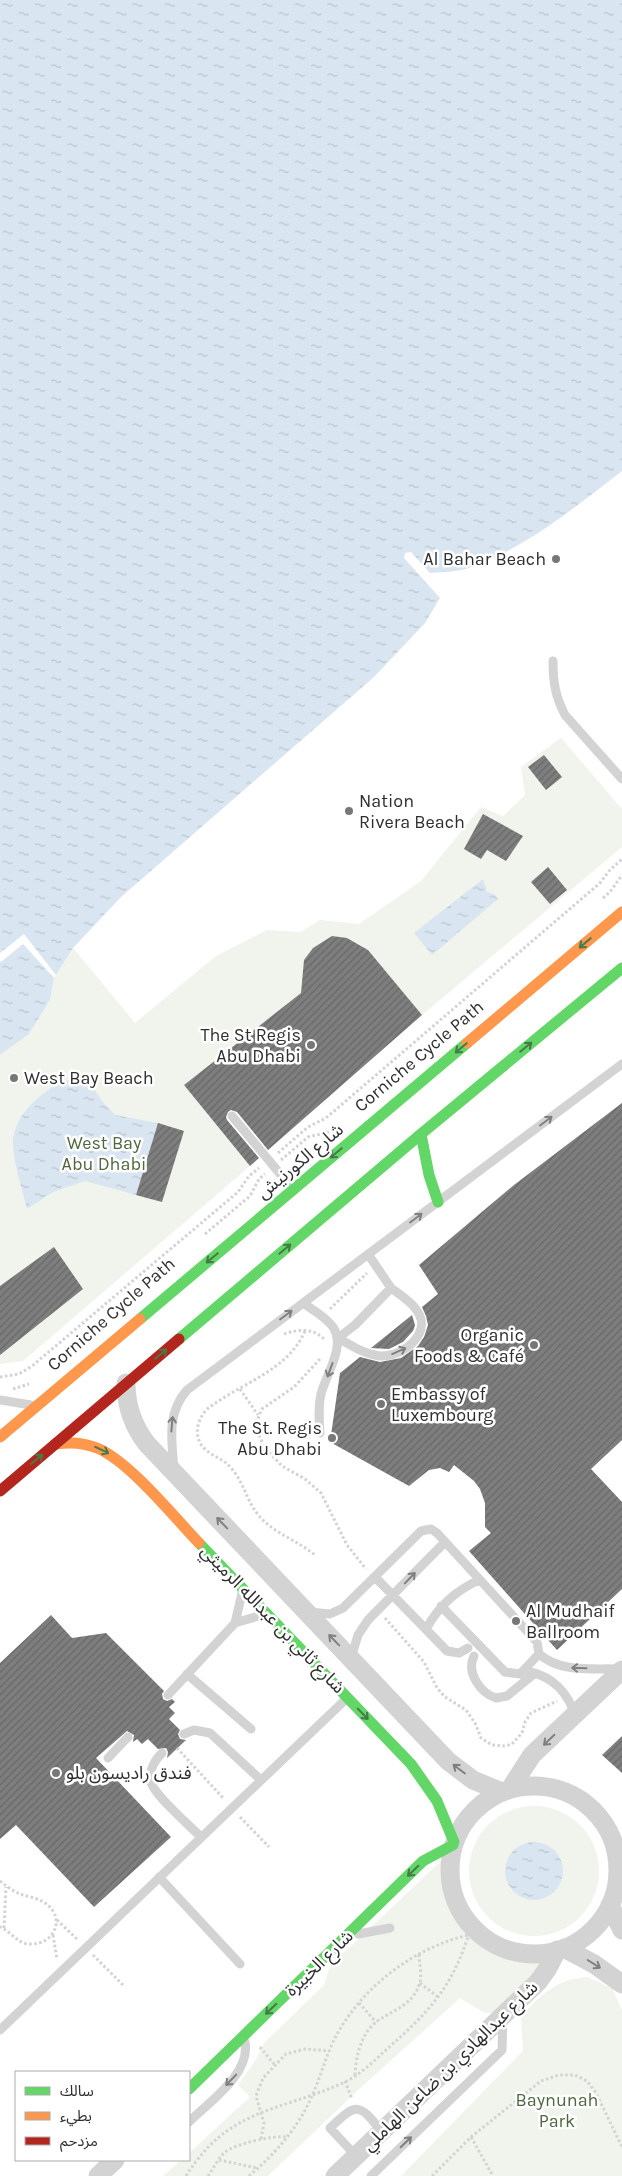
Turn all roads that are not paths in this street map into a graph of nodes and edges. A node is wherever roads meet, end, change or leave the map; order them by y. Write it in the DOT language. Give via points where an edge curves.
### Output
graph roads {
  1 [pos="553,661"];
  2 [pos="622,779"];
  3 [pos="622,912"];
  4 [pos="620,971"];
  5 [pos="622,1064"];
  6 [pos="232,1116"];
  7 [pos="421,1134"];
  8 [pos="293,1190"];
  9 [pos="438,1202"];
  10 [pos="368,1254"];
  11 [pos="391,1288"];
  12 [pos="303,1303"];
  13 [pos="338,1338"];
  14 [pos="126,1383"];
  15 [pos="0,1400"];
  16 [pos="36,1406"];
  17 [pos="320,1432"];
  18 [pos="0,1437"];
  19 [pos="55,1444"];
  20 [pos="174,1473"];
  21 [pos="0,1491"];
  22 [pos="445,1542"];
  23 [pos="375,1576"];
  24 [pos="479,1580"];
  25 [pos="242,1588"];
  26 [pos="393,1595"];
  27 [pos="441,1606"];
  28 [pos="307,1612"];
  29 [pos="267,1614"];
  30 [pos="235,1623"];
  31 [pos="426,1629"];
  32 [pos="468,1648"];
  33 [pos="539,1654"];
  34 [pos="474,1656"];
  35 [pos="351,1658"];
  36 [pos="622,1670"];
  37 [pos="525,1671"];
  38 [pos="535,1673"];
  39 [pos="188,1674"];
  40 [pos="168,1695"];
  41 [pos="347,1697"];
  42 [pos="575,1715"];
  43 [pos="251,1729"];
  44 [pos="184,1734"];
  45 [pos="128,1737"];
  46 [pos="162,1753"];
  47 [pos="108,1758"];
  48 [pos="261,1780"];
  49 [pos="506,1790"];
  50 [pos="201,1837"];
  51 [pos="454,1843"];
  52 [pos="160,1877"];
  53 [pos="615,1901"];
  54 [pos="390,1928"];
  55 [pos="622,1930"];
  56 [pos="347,1936"];
  57 [pos="561,1949"];
  58 [pos="240,1964"];
  59 [pos="622,1984"];
  60 [pos="503,2016"];
  61 [pos="0,2030"];
  62 [pos="243,2036"];
  63 [pos="190,2088"];
  64 [pos="190,2121"];
  65 [pos="382,2132"];
  66 [pos="356,2156"];
  67 [pos="115,2161"];
  68 [pos="98,2176"];
  69 [pos="335,2176"];
  70 [pos="371,2176"];
  1 -- 2 [label="lane" via="553,684 565,715"];
  3 -- 8 [label="main road, شارع الكورنيش, one-way"];
  7 -- 4 [label="main road, one-way"];
  9 -- 5 [label="lane, one-way"];
  6 -- 8 [label="lane"];
  7 -- 9 [label="main road"];
  14 -- 7 [label="main road, one-way"];
  8 -- 16 [label="main road, شارع الكورنيش, one-way"];
  10 -- 9 [label="lane, one-way"];
  10 -- 11 [label="lane"];
  10 -- 12 [label="lane"];
  11 -- 13 [label="lane"];
  13 -- 11 [label="lane, one-way" via="366,1353 380,1356 398,1352 413,1342 420,1333 421,1324 416,1308"];
  12 -- 13 [label="lane" via="327,1320"];
  20 -- 12 [label="lane, one-way" via="171,1428 181,1397"];
  13 -- 17 [label="lane, one-way" via="320,1400"];
  14 -- 19 [label="main road"];
  14 -- 20 [label="street, شارع ثاني بن عبدالله الرميثي" via="127,1403 134,1424 147,1444"];
  15 -- 16 [label="lane"];
  16 -- 18 [label="main road, شارع الكورنيش"];
  21 -- 19 [label="main road, one-way"];
  19 -- 25 [label="main road, شارع ثاني بن عبدالله الرميثي, one-way" via="93,1445 118,1459"];
  28 -- 20 [label="street, شارع ثاني بن عبدالله الرميثي, one-way"];
  22 -- 23 [label="lane" via="435,1531 422,1531"];
  22 -- 24 [label="lane"];
  26 -- 22 [label="lane, one-way"];
  23 -- 26 [label="lane"];
  23 -- 28 [label="lane" via="337,1611 323,1614"];
  24 -- 27 [label="lane" via="465,1586"];
  24 -- 33 [label="lane" via="537,1642"];
  25 -- 29 [label="main road, شارع ثاني بن عبدالله الرميثي"];
  25 -- 30 [label="lane"];
  26 -- 31 [label="lane"];
  26 -- 35 [label="lane" via="362,1627"];
  27 -- 31 [label="lane"];
  27 -- 37 [label="lane" via="501,1669 515,1675"];
  35 -- 28 [label="street, شارع ثاني بن عبدالله الرميثي, one-way"];
  29 -- 30 [label="lane"];
  29 -- 41 [label="main road, شارع ثاني بن عبدالله الرميثي"];
  30 -- 39 [label="lane"];
  31 -- 32 [label="lane" via="447,1651 459,1653"];
  36 -- 33 [label="lane, one-way" via="565,1667"];
  33 -- 37 [label="lane"];
  34 -- 38 [label="lane" via="471,1666 474,1676 481,1688 496,1698 507,1696"];
  49 -- 35 [label="street, شارع ثاني بن عبدالله الرميثي, one-way" via="473,1780 448,1761"];
  36 -- 42 [label="street"];
  37 -- 38 [label="lane"];
  38 -- 42 [label="lane" via="561,1689"];
  39 -- 40 [label="lane"];
  39 -- 43 [label="lane"];
  41 -- 48 [label="lane"];
  41 -- 51 [label="main road, شارع ثاني بن عبدالله الرميثي, one-way" via="423,1778 442,1809"];
  42 -- 49 [label="street, one-way" via="532,1756"];
  44 -- 48 [label="lane" via="194,1730 210,1733"];
  45 -- 47 [label="lane"];
  46 -- 50 [label="lane" via="152,1768 153,1788"];
  48 -- 50 [label="lane"];
  49 -- 51 [label="street" via="468,1817"];
  49 -- 53 [label="street" via="525,1786 556,1789 585,1803 596,1813 613,1840 617,1855"];
  50 -- 52 [label="lane"];
  51 -- 56 [label="main road, شارع الخبيرة, one-way" via="423,1861"];
  51 -- 57 [label="street" via="450,1859 452,1889 471,1931 512,1950 527,1953"];
  52 -- 58 [label="lane"];
  52 -- 61 [label="lane"];
  53 -- 55 [label="street"];
  53 -- 57 [label="street" via="591,1931"];
  54 -- 56 [label="lane"];
  56 -- 62 [label="main road, شارع الخبيرة, one-way"];
  57 -- 59 [label="street, one-way" via="594,1964"];
  57 -- 60 [label="street, شارع عبدالهادي بن ضاعن الهاملي" via="538,1982"];
  60 -- 65 [label="street, شارع عبدالهادي بن ضاعن الهاملي"];
  70 -- 60 [label="lane, one-way" via="502,2050"];
  62 -- 63 [label="main road, شارع الخبيرة"];
  62 -- 64 [label="lane, one-way" via="246,2054 240,2072"];
  65 -- 66 [label="street, شارع عبدالهادي بن ضاعن الهاملي"];
  65 -- 66 [label="lane" via="365,2112 355,2109 346,2112 330,2128"];
  66 -- 69 [label="street, شارع عبدالهادي بن ضاعن الهاملي"];
  67 -- 68 [label="street"];
}
